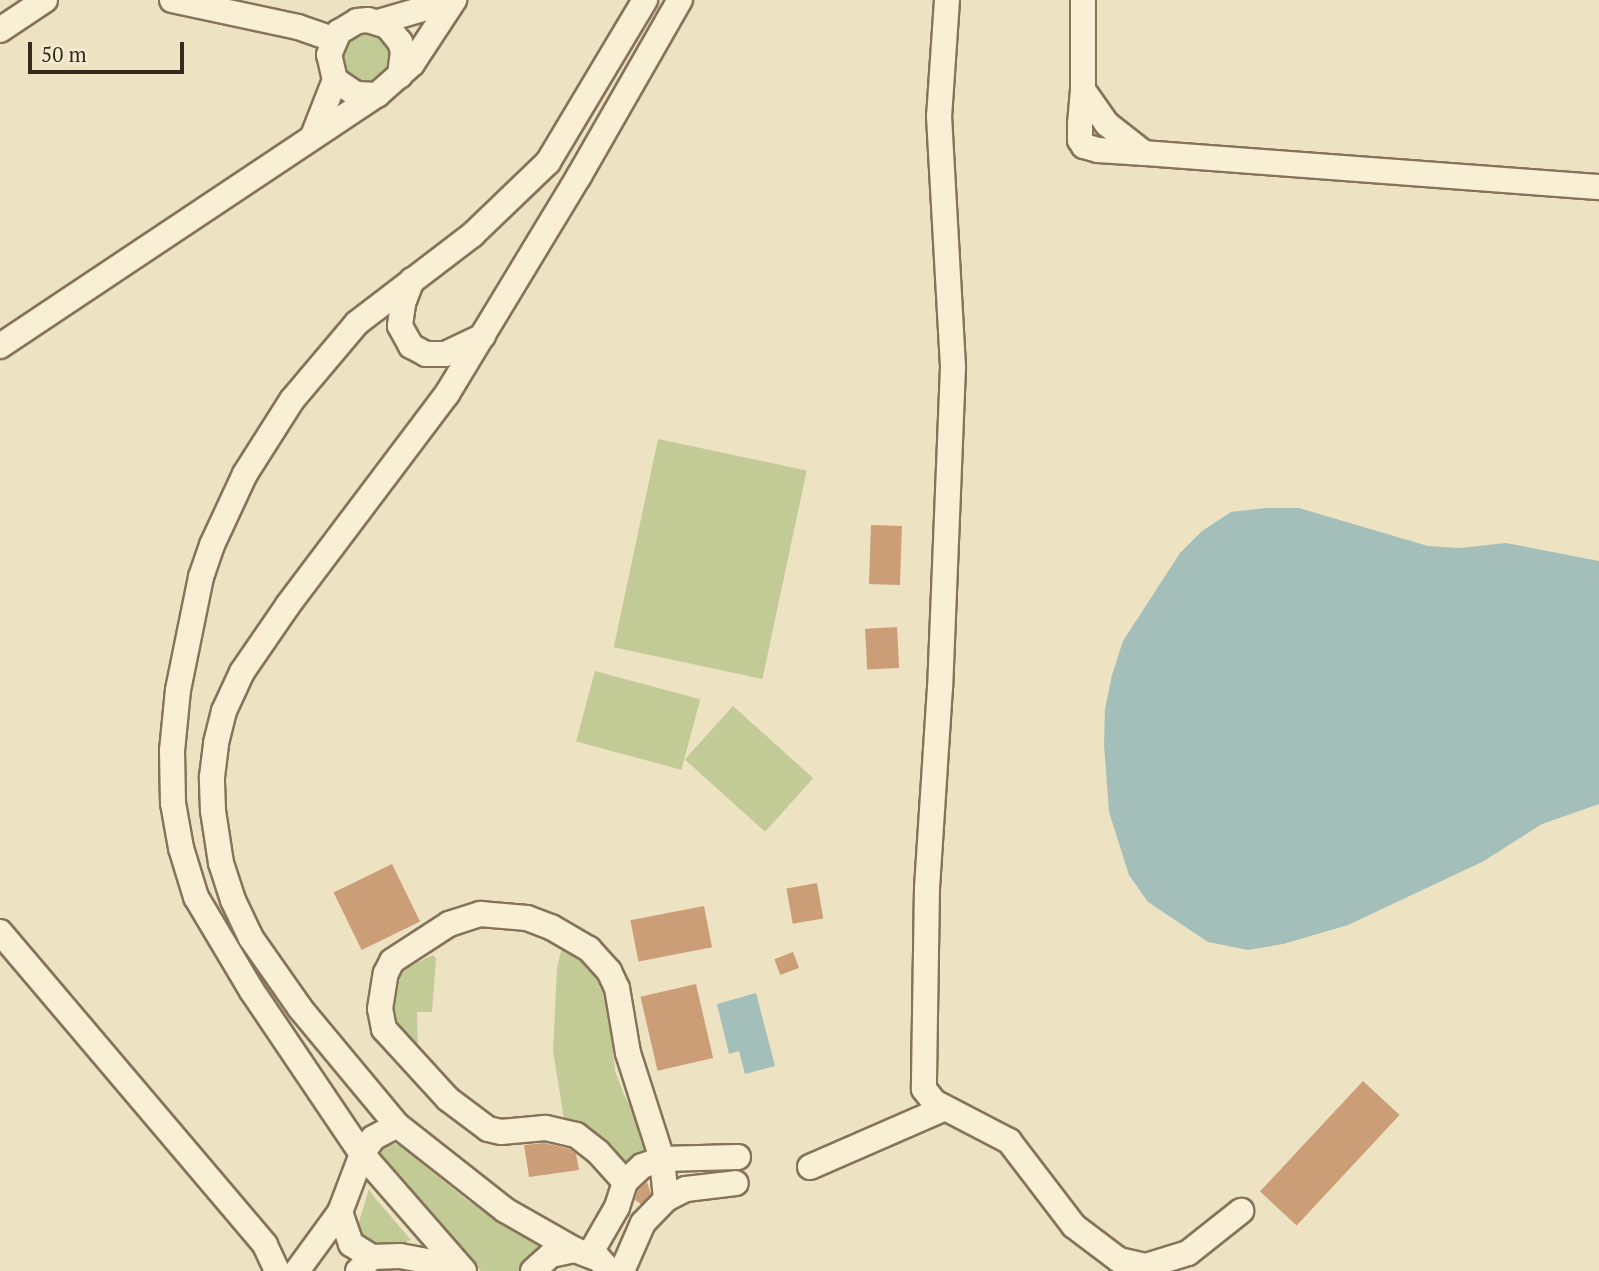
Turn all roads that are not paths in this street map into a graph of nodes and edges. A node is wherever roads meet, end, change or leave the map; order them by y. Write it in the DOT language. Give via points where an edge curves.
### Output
graph roads {
  1 [pos="46,0"];
  2 [pos="172,0"];
  3 [pos="441,0"];
  4 [pos="454,0"];
  5 [pos="645,0"];
  6 [pos="680,0"];
  7 [pos="947,0"];
  8 [pos="1083,0"];
  9 [pos="378,22"];
  10 [pos="0,30"];
  11 [pos="333,39"];
  12 [pos="400,76"];
  13 [pos="335,79"];
  14 [pos="377,95"];
  15 [pos="313,136"];
  16 [pos="1599,187"];
  17 [pos="412,279"];
  18 [pos="483,336"];
  19 [pos="0,346"];
  20 [pos="0,932"];
  21 [pos="946,1108"];
  22 [pos="397,1125"];
  23 [pos="362,1154"];
  24 [pos="738,1157"];
  25 [pos="663,1159"];
  26 [pos="810,1167"];
  27 [pos="625,1182"];
  28 [pos="736,1183"];
  29 [pos="666,1199"];
  30 [pos="617,1207"];
  31 [pos="1241,1211"];
  32 [pos="340,1212"];
  33 [pos="643,1223"];
  34 [pos="582,1252"];
  35 [pos="365,1264"];
  36 [pos="461,1269"];
  37 [pos="277,1271"];
  38 [pos="296,1271"];
  39 [pos="533,1271"];
  40 [pos="610,1271"];
  41 [pos="622,1271"];
  1 -- 10 [label="street"];
  2 -- 11 [label="street"];
  3 -- 9 [label="street"];
  4 -- 12 [label="street"];
  5 -- 17 [label="street" via="548,162 472,235"];
  6 -- 18 [label="street"];
  7 -- 21 [label="street" via="939,116 953,367 927,888 924,1089"];
  8 -- 16 [label="street" via="1080,140 1084,146"];
  9 -- 11 [label="street" via="357,21"];
  9 -- 12 [label="street" via="400,42"];
  11 -- 13 [label="street" via="329,61"];
  12 -- 14 [label="street"];
  13 -- 14 [label="street" via="356,94"];
  13 -- 15 [label="street"];
  14 -- 15 [label="street"];
  15 -- 19 [label="street"];
  17 -- 18 [label="street" via="402,304 400,326 411,345 426,354 445,354"];
  17 -- 23 [label="street" via="358,323 316,369 245,474 201,577 178,690 172,751 177,826 196,897 252,991"];
  18 -- 22 [label="street" via="447,394 247,664 224,711 212,777 221,863 251,938 300,1008"];
  20 -- 37 [label="street" via="265,1245"];
  21 -- 26 [label="street"];
  21 -- 31 [label="street" via="1009,1142 1074,1226 1119,1260 1146,1266 1188,1253"];
  22 -- 23 [label="street" via="382,1130"];
  22 -- 34 [label="street" via="505,1210"];
  23 -- 32 [label="street"];
  23 -- 36 [label="street"];
  24 -- 25 [label="street"];
  25 -- 27 [label="street" via="642,1166"];
  25 -- 27 [label="street" via="628,1053 617,988 609,971 579,941 527,918 480,914 449,924 392,961 380,1009 384,1029 448,1098 488,1129 545,1128 576,1135"];
  25 -- 29 [label="street"];
  27 -- 30 [label="street"];
  28 -- 29 [label="street" via="686,1189"];
  29 -- 33 [label="street"];
  30 -- 33 [label="street"];
  30 -- 34 [label="street"];
  32 -- 35 [label="street" via="351,1244"];
  32 -- 38 [label="street"];
  33 -- 41 [label="street"];
  34 -- 39 [label="street" via="551,1255"];
  34 -- 40 [label="street"];
  35 -- 36 [label="street" via="400,1256"];
}
